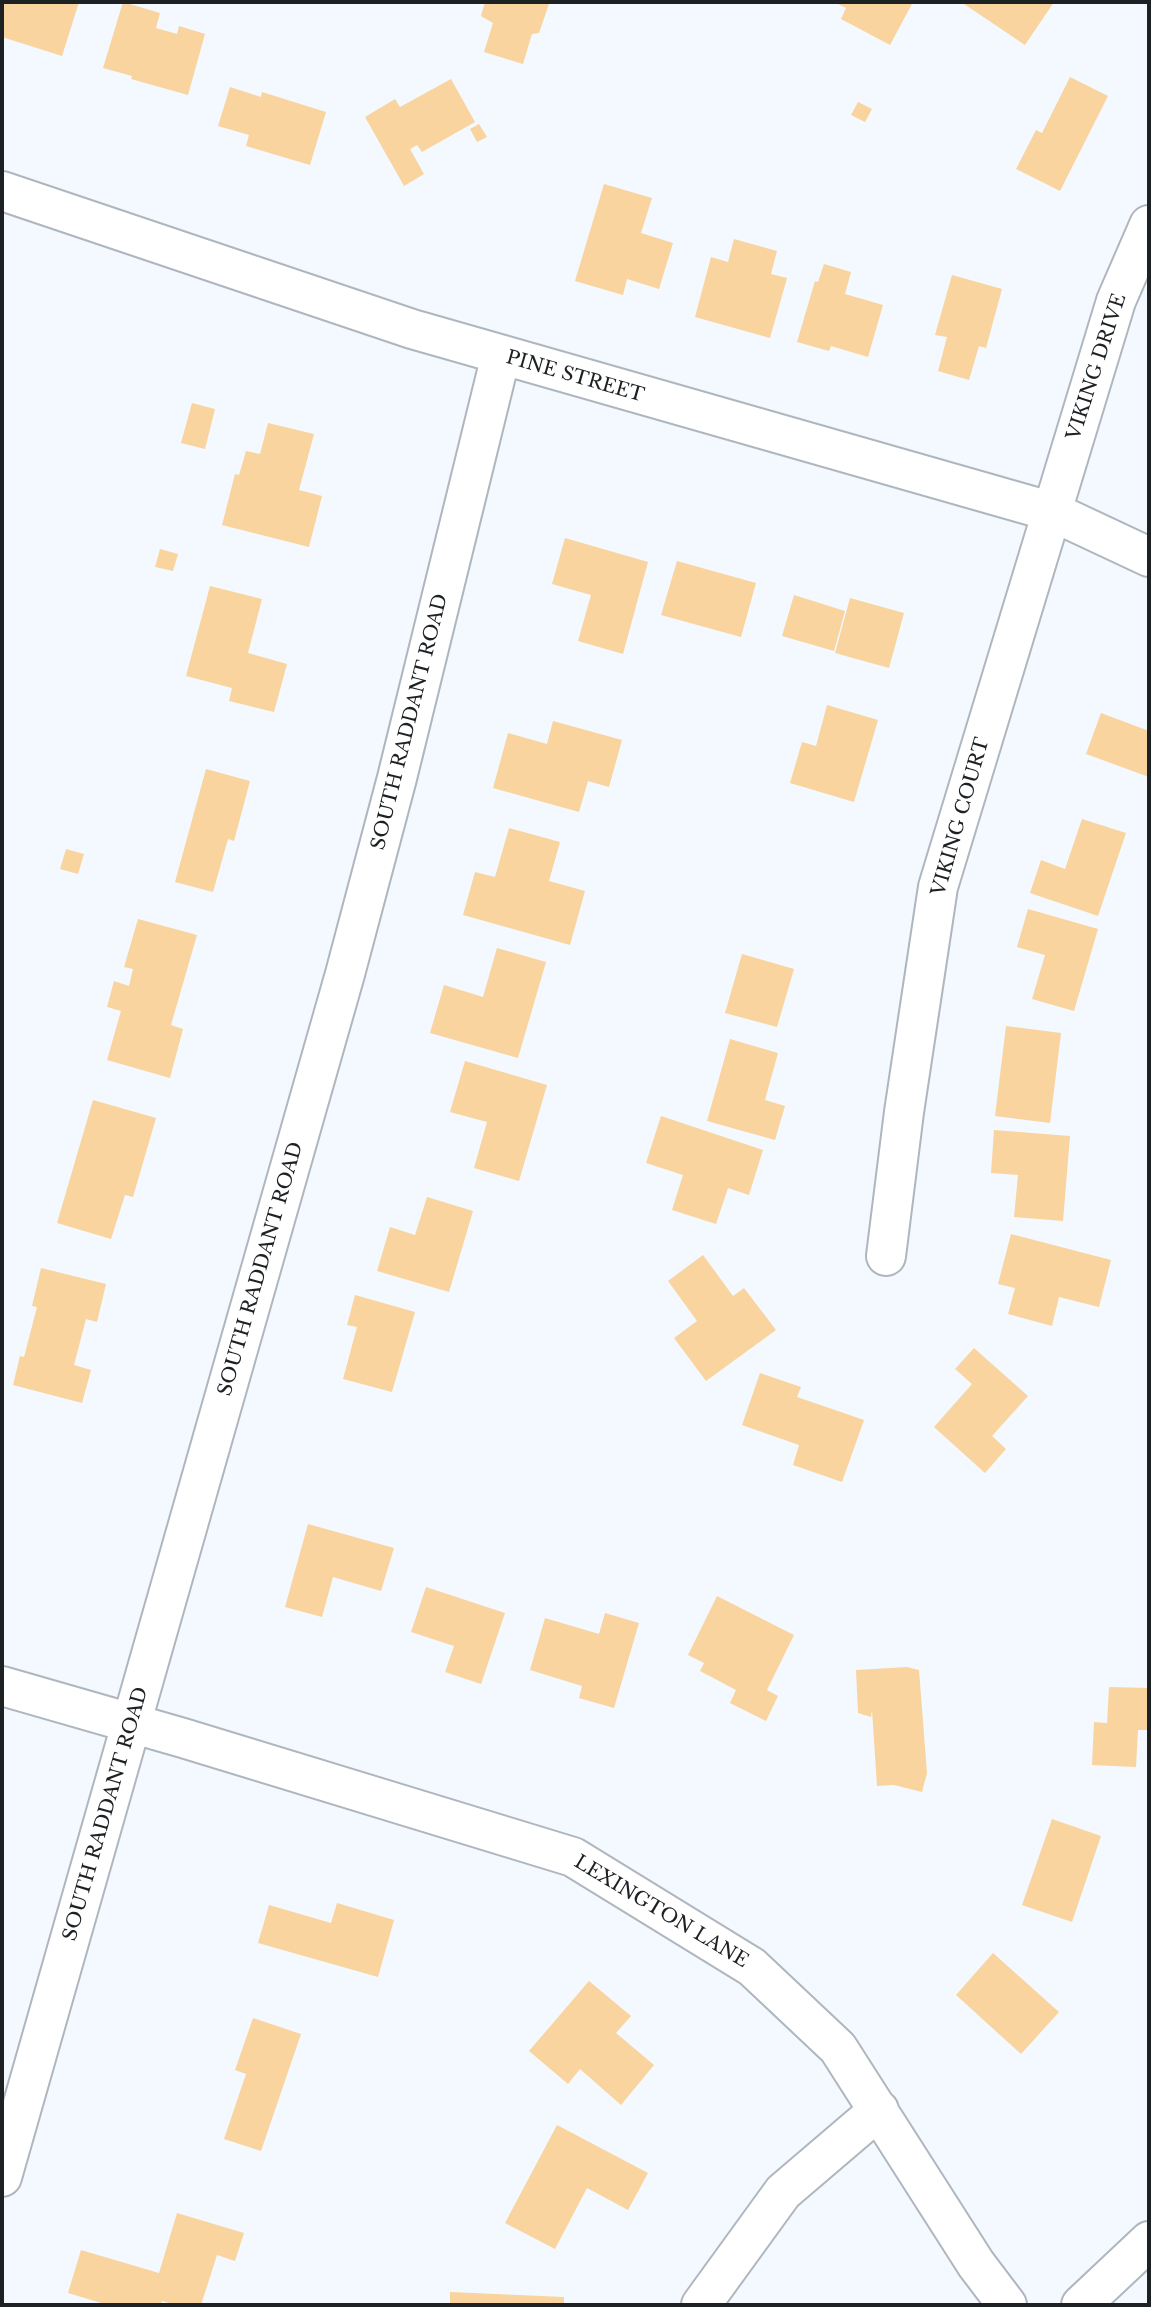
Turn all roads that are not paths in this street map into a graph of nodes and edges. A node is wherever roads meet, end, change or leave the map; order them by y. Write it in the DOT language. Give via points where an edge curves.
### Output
graph roads {
  1 [pos="2,191"];
  2 [pos="1149,225"];
  3 [pos="501,355"];
  4 [pos="1053,512"];
  5 [pos="1149,557"];
  6 [pos="886,1256"];
  7 [pos="2,1686"];
  8 [pos="132,1723"];
  9 [pos="879,2110"];
  10 [pos="2,2177"];
  11 [pos="1149,2242"];
  12 [pos="701,2305"];
  13 [pos="1007,2305"];
  14 [pos="1081,2305"];
  1 -- 3 [label="street, PINE STREET"];
  2 -- 4 [label="street, VIKING DRIVE" via="1116,301"];
  3 -- 4 [label="street, PINE STREET"];
  3 -- 8 [label="street, SOUTH RADDANT ROAD" via="345,974"];
  4 -- 5 [label="street, PINE STREET"];
  4 -- 6 [label="street, VIKING COURT" via="938,887"];
  7 -- 8 [label="street, LEXINGTON LANE"];
  8 -- 9 [label="street, LEXINGTON LANE" via="573,1857 752,1967 838,2048"];
  8 -- 10 [label="street, SOUTH RADDANT ROAD"];
  9 -- 12 [label="street" via="783,2192"];
  9 -- 13 [label="street, LEXINGTON LANE"];
  11 -- 14 [label="street"];
}
